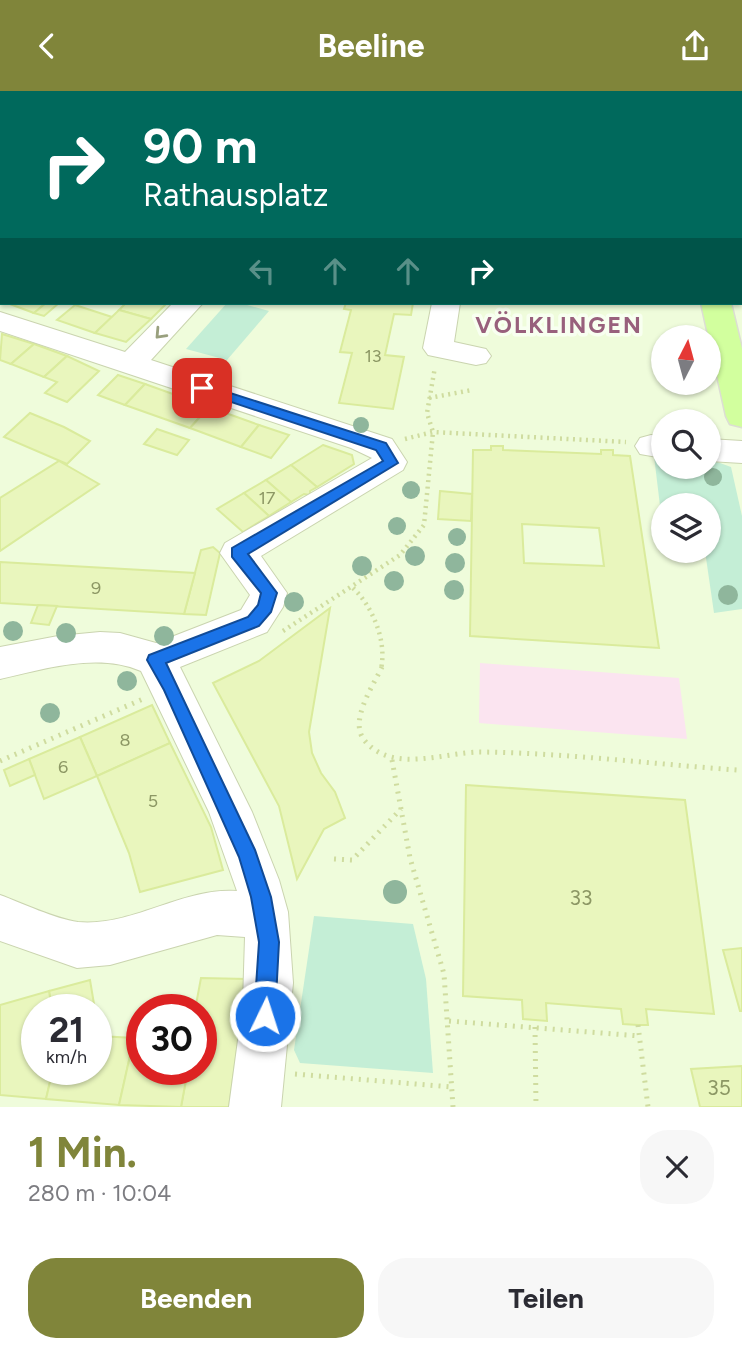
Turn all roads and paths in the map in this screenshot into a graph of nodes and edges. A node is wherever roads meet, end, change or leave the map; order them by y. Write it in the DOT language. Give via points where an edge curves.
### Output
graph roads {
  1 [pos="186,305"];
  2 [pos="446,305"];
  3 [pos="716,305"];
  4 [pos="0,321"];
  5 [pos="438,348"];
  6 [pos="476,356"];
  7 [pos="131,364"];
  8 [pos="472,390"];
  9 [pos="429,398"];
  10 [pos="742,416"];
  11 [pos="433,432"];
  12 [pos="651,446"];
  13 [pos="721,451"];
  14 [pos="742,452"];
  15 [pos="391,463"];
  16 [pos="0,663"];
  17 [pos="152,666"];
  18 [pos="392,760"];
  19 [pos="737,770"];
  20 [pos="401,809"];
  21 [pos="334,859"];
  22 [pos="266,916"];
  23 [pos="0,918"];
  24 [pos="449,1021"];
  25 [pos="638,1025"];
  26 [pos="535,1027"];
  27 [pos="640,1036"];
  28 [pos="452,1087"];
  29 [pos="257,1089"];
  30 [pos="453,1107"];
  31 [pos="536,1107"];
  32 [pos="649,1107"];
  1 -- 7 [label="street, one-way"];
  2 -- 5 [label="street"];
  3 -- 10 [label="main road"];
  4 -- 7 [label="street"];
  5 -- 6 [label="street"];
  5 -- 9 [label="path"];
  7 -- 15 [label="street" via="381,447"];
  8 -- 9 [label="path"];
  9 -- 11 [label="path" via="427,413"];
  11 -- 12 [label="path"];
  11 -- 18 [label="path" via="424,525 400,555 352,588 366,600 383,653 359,729 364,741"];
  13 -- 14 [label="street"];
  15 -- 17 [label="street" via="238,552 269,593 254,621"];
  16 -- 17 [label="street" via="60,650"];
  17 -- 22 [label="street" via="248,856"];
  18 -- 19 [label="path" via="480,752"];
  18 -- 20 [label="path"];
  20 -- 21 [label="path" via="352,860"];
  20 -- 24 [label="path" via="410,858 444,974"];
  22 -- 23 [label="street" via="217,912 110,942 78,945"];
  22 -- 29 [label="street" via="269,942"];
  24 -- 26 [label="path"];
  24 -- 28 [label="path"];
  25 -- 27 [label="path"];
  26 -- 27 [label="path"];
  26 -- 31 [label="path"];
  27 -- 32 [label="path"];
  28 -- 29 [label="path"];
  28 -- 30 [label="path"];
}
